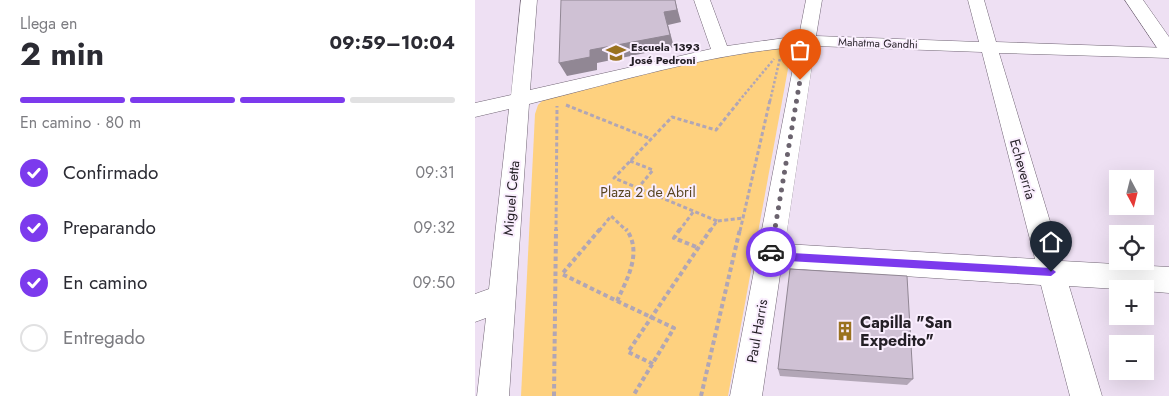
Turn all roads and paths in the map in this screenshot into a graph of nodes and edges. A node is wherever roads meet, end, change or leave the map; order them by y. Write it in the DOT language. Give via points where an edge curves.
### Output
graph roads {
  1 [pos="529,0"];
  2 [pos="702,0"];
  3 [pos="814,0"];
  4 [pos="977,0"];
  5 [pos="1134,0"];
  6 [pos="807,41"];
  7 [pos="989,47"];
  8 [pos="721,52"];
  9 [pos="1169,52"];
  10 [pos="520,100"];
  11 [pos="475,110"];
  12 [pos="651,139"];
  13 [pos="630,161"];
  14 [pos="638,188"];
  15 [pos="694,211"];
  16 [pos="743,218"];
  17 [pos="717,221"];
  18 [pos="699,248"];
  19 [pos="770,256"];
  20 [pos="1051,272"];
  21 [pos="562,274"];
  22 [pos="555,276"];
  23 [pos="1169,280"];
  24 [pos="502,296"];
  25 [pos="617,301"];
  26 [pos="475,308"];
  27 [pos="652,317"];
  28 [pos="653,364"];
  29 [pos="493,396"];
  30 [pos="554,396"];
  31 [pos="633,396"];
  32 [pos="701,396"];
  33 [pos="746,396"];
  34 [pos="1086,396"];
  1 -- 10 [label="street, Miguel Cetta"];
  2 -- 8 [label="street"];
  3 -- 6 [label="street, Paul Harris"];
  4 -- 7 [label="street, Echeverría"];
  5 -- 9 [label="street"];
  6 -- 7 [label="street, Mahatma Gandhi"];
  6 -- 8 [label="street, Mahatma Gandhi"];
  6 -- 19 [label="street, Paul Harris"];
  7 -- 9 [label="street, Mahatma Gandhi"];
  7 -- 20 [label="street, Echeverría"];
  8 -- 10 [label="street, Mahatma Gandhi"];
  10 -- 11 [label="street, Mahatma Gandhi"];
  10 -- 24 [label="street, Miguel Cetta"];
  12 -- 13 [label="path"];
  12 -- 16 [label="path" via="672,117 716,130 782,50"];
  12 -- 22 [label="path" via="557,102"];
  13 -- 14 [label="path" via="653,170"];
  13 -- 14 [label="path" via="614,178"];
  14 -- 15 [label="path"];
  15 -- 17 [label="path"];
  15 -- 18 [label="path" via="673,238"];
  16 -- 17 [label="path"];
  16 -- 32 [label="path"];
  17 -- 18 [label="path"];
  18 -- 27 [label="path"];
  19 -- 20 [label="street"];
  19 -- 33 [label="street, Paul Harris"];
  20 -- 23 [label="street"];
  20 -- 34 [label="street, Echeverría"];
  21 -- 22 [label="path"];
  21 -- 25 [label="path"];
  21 -- 25 [label="path" via="611,216 633,236 635,255"];
  22 -- 30 [label="path"];
  24 -- 26 [label="street"];
  24 -- 29 [label="street, Miguel Cetta"];
  25 -- 27 [label="path"];
  27 -- 28 [label="path" via="675,328"];
  27 -- 28 [label="path" via="628,352"];
  28 -- 31 [label="path"];
}
